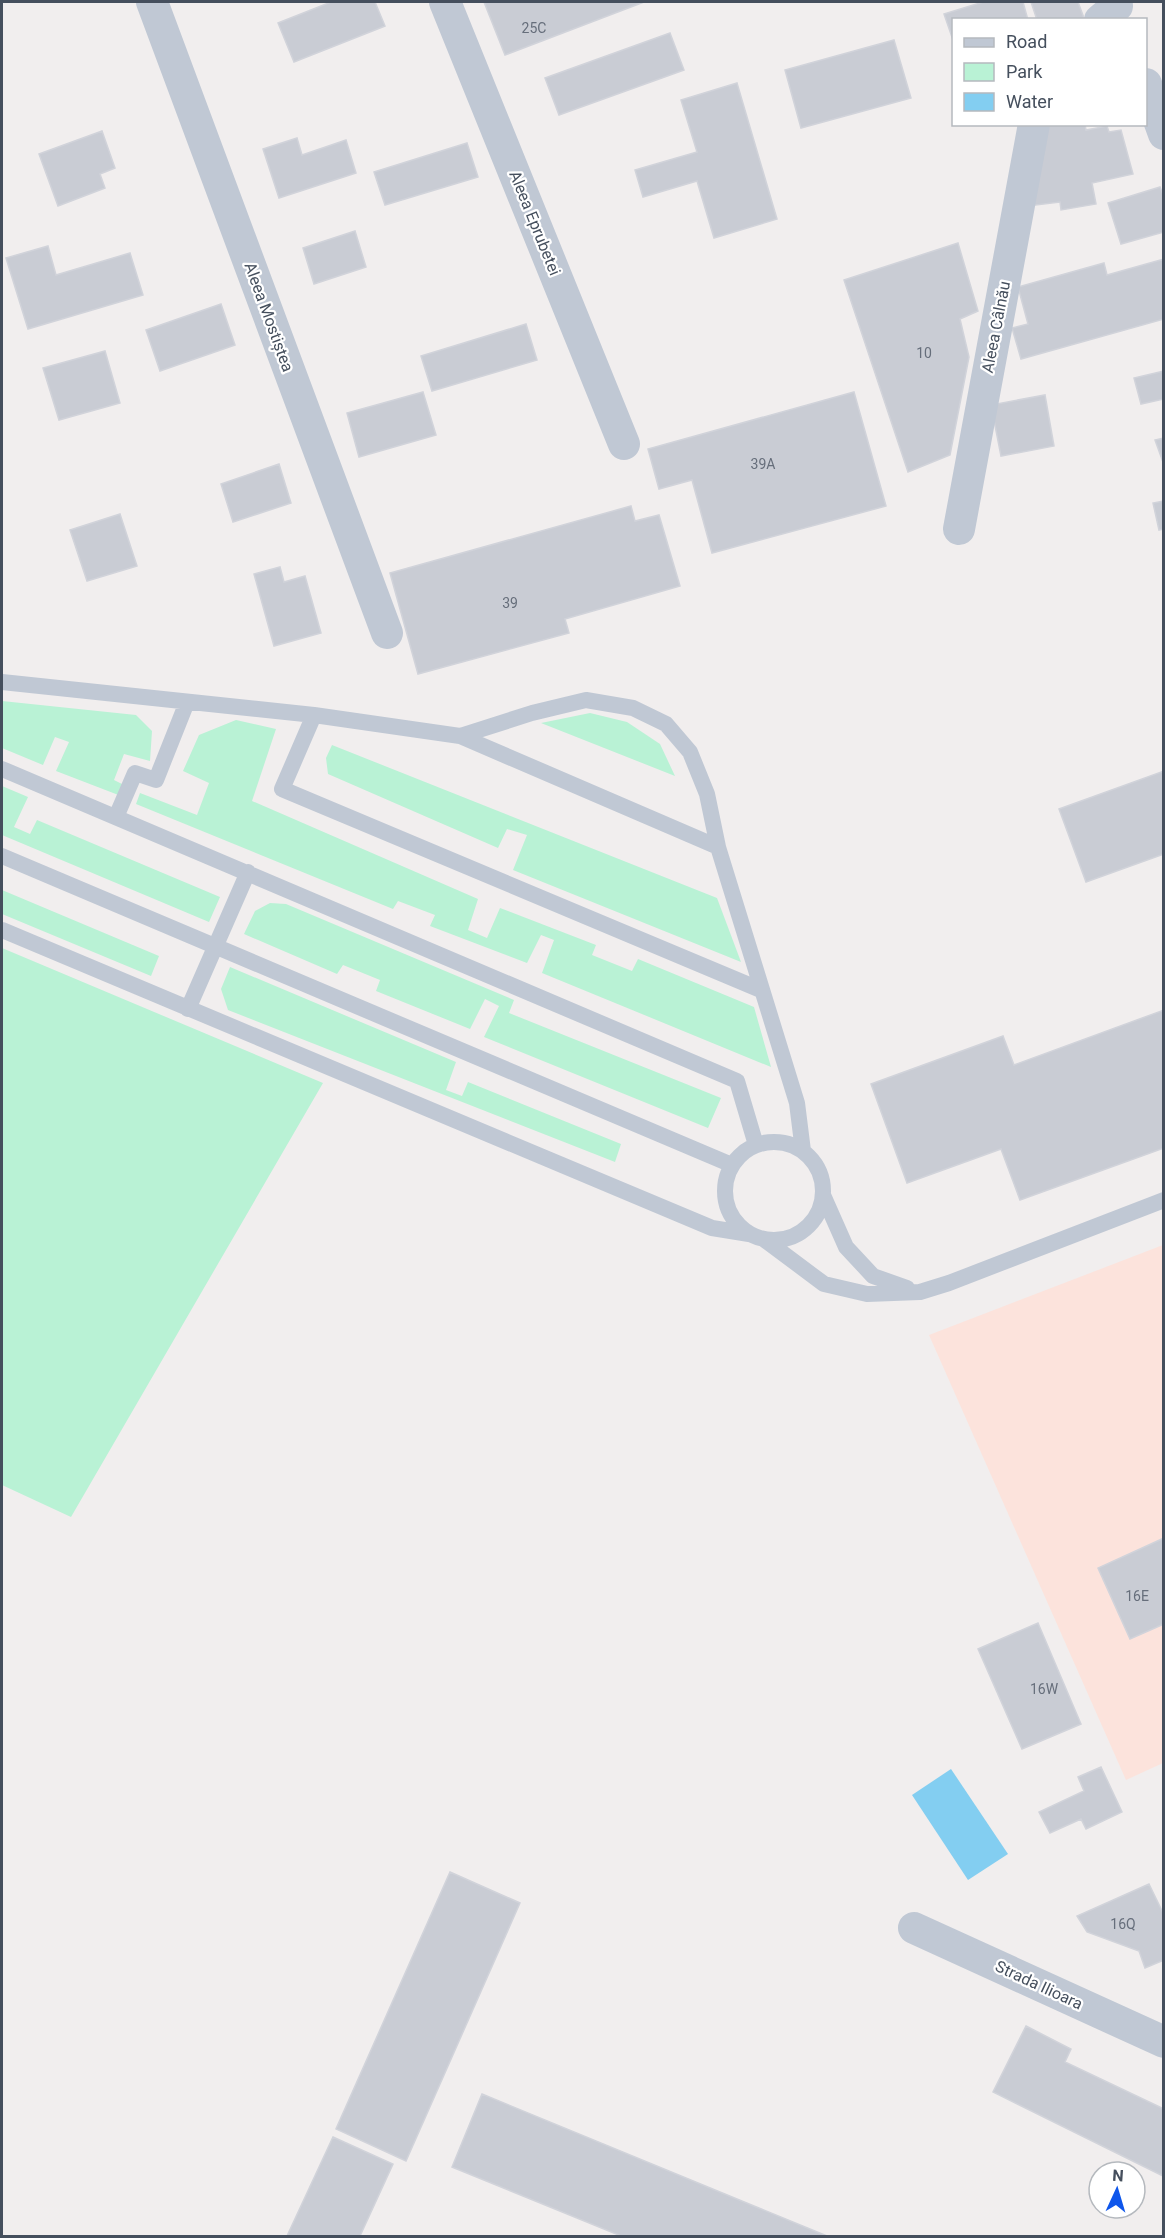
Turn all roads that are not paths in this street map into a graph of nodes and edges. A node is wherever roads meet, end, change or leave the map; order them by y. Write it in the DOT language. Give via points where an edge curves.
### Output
graph roads {
  1 [pos="152,2"];
  2 [pos="445,2"];
  3 [pos="1147,87"];
  4 [pos="1034,126"];
  5 [pos="1164,134"];
  6 [pos="624,444"];
  7 [pos="958,529"];
  8 [pos="387,633"];
  9 [pos="2,682"];
  10 [pos="187,702"];
  11 [pos="314,715"];
  12 [pos="460,736"];
  13 [pos="2,769"];
  14 [pos="116,817"];
  15 [pos="718,847"];
  16 [pos="2,856"];
  17 [pos="248,872"];
  18 [pos="2,930"];
  19 [pos="215,946"];
  20 [pos="761,990"];
  21 [pos="188,1009"];
  22 [pos="756,1145"];
  23 [pos="803,1151"];
  24 [pos="732,1165"];
  25 [pos="823,1195"];
  26 [pos="1164,1200"];
  27 [pos="757,1237"];
  28 [pos="920,1292"];
  29 [pos="914,1928"];
  30 [pos="1164,2042"];
  1 -- 8 [label="street, Aleea Mostiștea"];
  2 -- 6 [label="street, Aleea Eprubetei"];
  3 -- 5 [label="street"];
  4 -- 7 [label="street, Aleea Câlnău"];
  9 -- 10 [label="lane"];
  10 -- 11 [label="lane"];
  10 -- 14 [label="lane" via="156,780 135,773"];
  11 -- 12 [label="lane"];
  11 -- 20 [label="lane" via="282,789"];
  12 -- 15 [label="lane"];
  12 -- 15 [label="lane" via="586,700 633,708 666,724 690,752 707,794"];
  13 -- 14 [label="lane"];
  14 -- 17 [label="lane"];
  15 -- 20 [label="lane"];
  16 -- 19 [label="lane"];
  17 -- 19 [label="lane"];
  17 -- 22 [label="lane" via="737,1082"];
  18 -- 21 [label="lane"];
  19 -- 21 [label="lane"];
  19 -- 24 [label="lane"];
  20 -- 23 [label="lane" via="797,1103"];
  21 -- 27 [label="lane" via="711,1228"];
  22 -- 23 [label="lane" via="788,1144"];
  22 -- 24 [label="lane"];
  23 -- 25 [label="lane" via="814,1163"];
  24 -- 27 [label="lane" via="724,1196 728,1211 737,1224"];
  25 -- 27 [label="lane" via="810,1225 797,1235 782,1240"];
  25 -- 28 [label="lane" via="846,1247 873,1276"];
  26 -- 28 [label="lane"];
  27 -- 28 [label="lane" via="824,1284 867,1294"];
  29 -- 30 [label="street, Strada Ilioara"];
}
